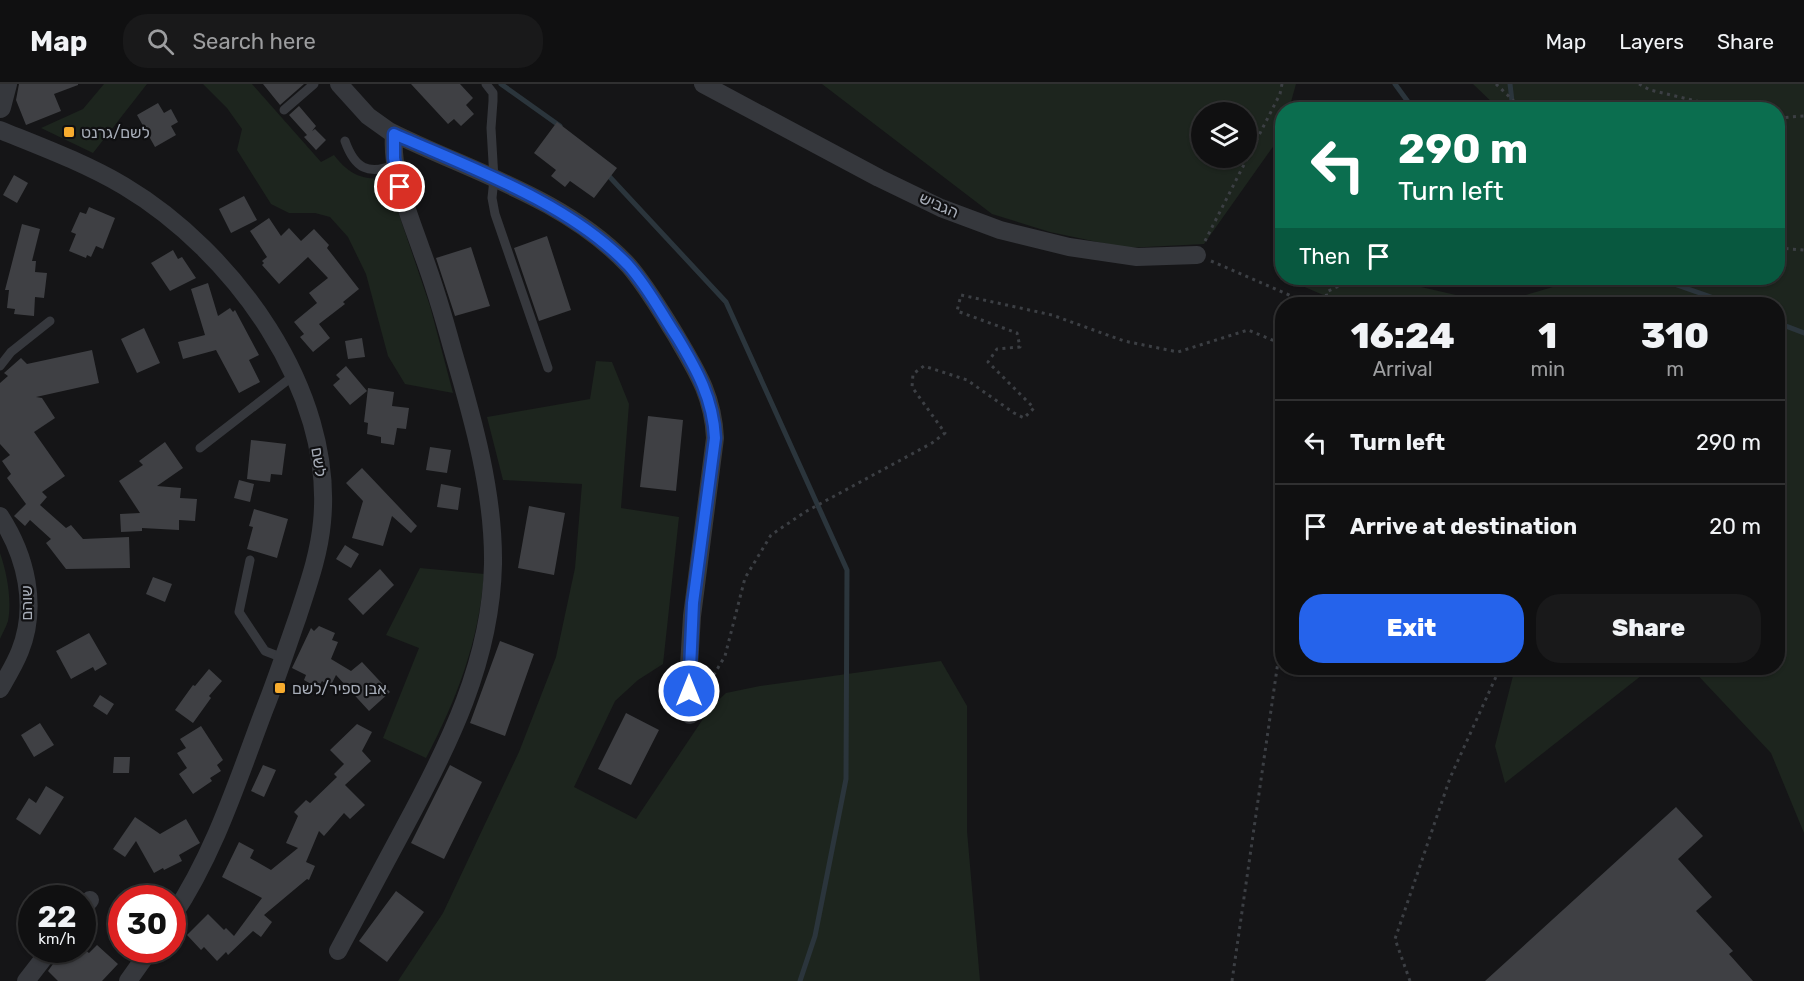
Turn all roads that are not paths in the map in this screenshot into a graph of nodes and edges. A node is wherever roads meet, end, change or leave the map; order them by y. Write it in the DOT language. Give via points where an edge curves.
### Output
graph roads {
  1 [pos="6,84"];
  2 [pos="314,84"];
  3 [pos="339,84"];
  4 [pos="486,84"];
  5 [pos="703,84"];
  6 [pos="0,107"];
  7 [pos="284,110"];
  8 [pos="0,130"];
  9 [pos="394,134"];
  10 [pos="345,141"];
  11 [pos="395,165"];
  12 [pos="494,179"];
  13 [pos="1197,255"];
  14 [pos="50,321"];
  15 [pos="0,366"];
  16 [pos="548,368"];
  17 [pos="293,376"];
  18 [pos="200,448"];
  19 [pos="0,516"];
  20 [pos="250,560"];
  21 [pos="283,658"];
  22 [pos="0,689"];
  23 [pos="690,715"];
  24 [pos="186,896"];
  25 [pos="338,951"];
  26 [pos="40,963"];
  27 [pos="141,963"];
  28 [pos="26,981"];
  29 [pos="128,981"];
  1 -- 6 [label="street"];
  2 -- 7 [label="lane"];
  3 -- 9 [label="street" via="368,116"];
  4 -- 12 [label="lane" via="493,93"];
  5 -- 13 [label="street, הגביש" via="890,183 1000,230 1070,248 1137,257"];
  8 -- 17 [label="street, לשם" via="98,171 177,224 242,291 276,340"];
  9 -- 11 [label="street"];
  9 -- 12 [label="street"];
  10 -- 11 [label="lane" via="362,167 381,170"];
  11 -- 25 [label="street" via="475,431 492,530 491,597 479,660 455,727"];
  12 -- 16 [label="lane" via="495,214"];
  12 -- 23 [label="street" via="575,222 628,266 659,307 694,365 708,397 715,448 693,607"];
  14 -- 15 [label="lane" via="10,352"];
  17 -- 18 [label="lane"];
  17 -- 21 [label="street, לשם" via="319,456 322,520 315,562"];
  19 -- 22 [label="street, שוהם" via="22,561 28,616 20,652"];
  20 -- 21 [label="lane" via="239,612 265,651"];
  21 -- 24 [label="street, לשם" via="211,847"];
  26 -- 28 [label="street"];
  27 -- 29 [label="street"];
}
